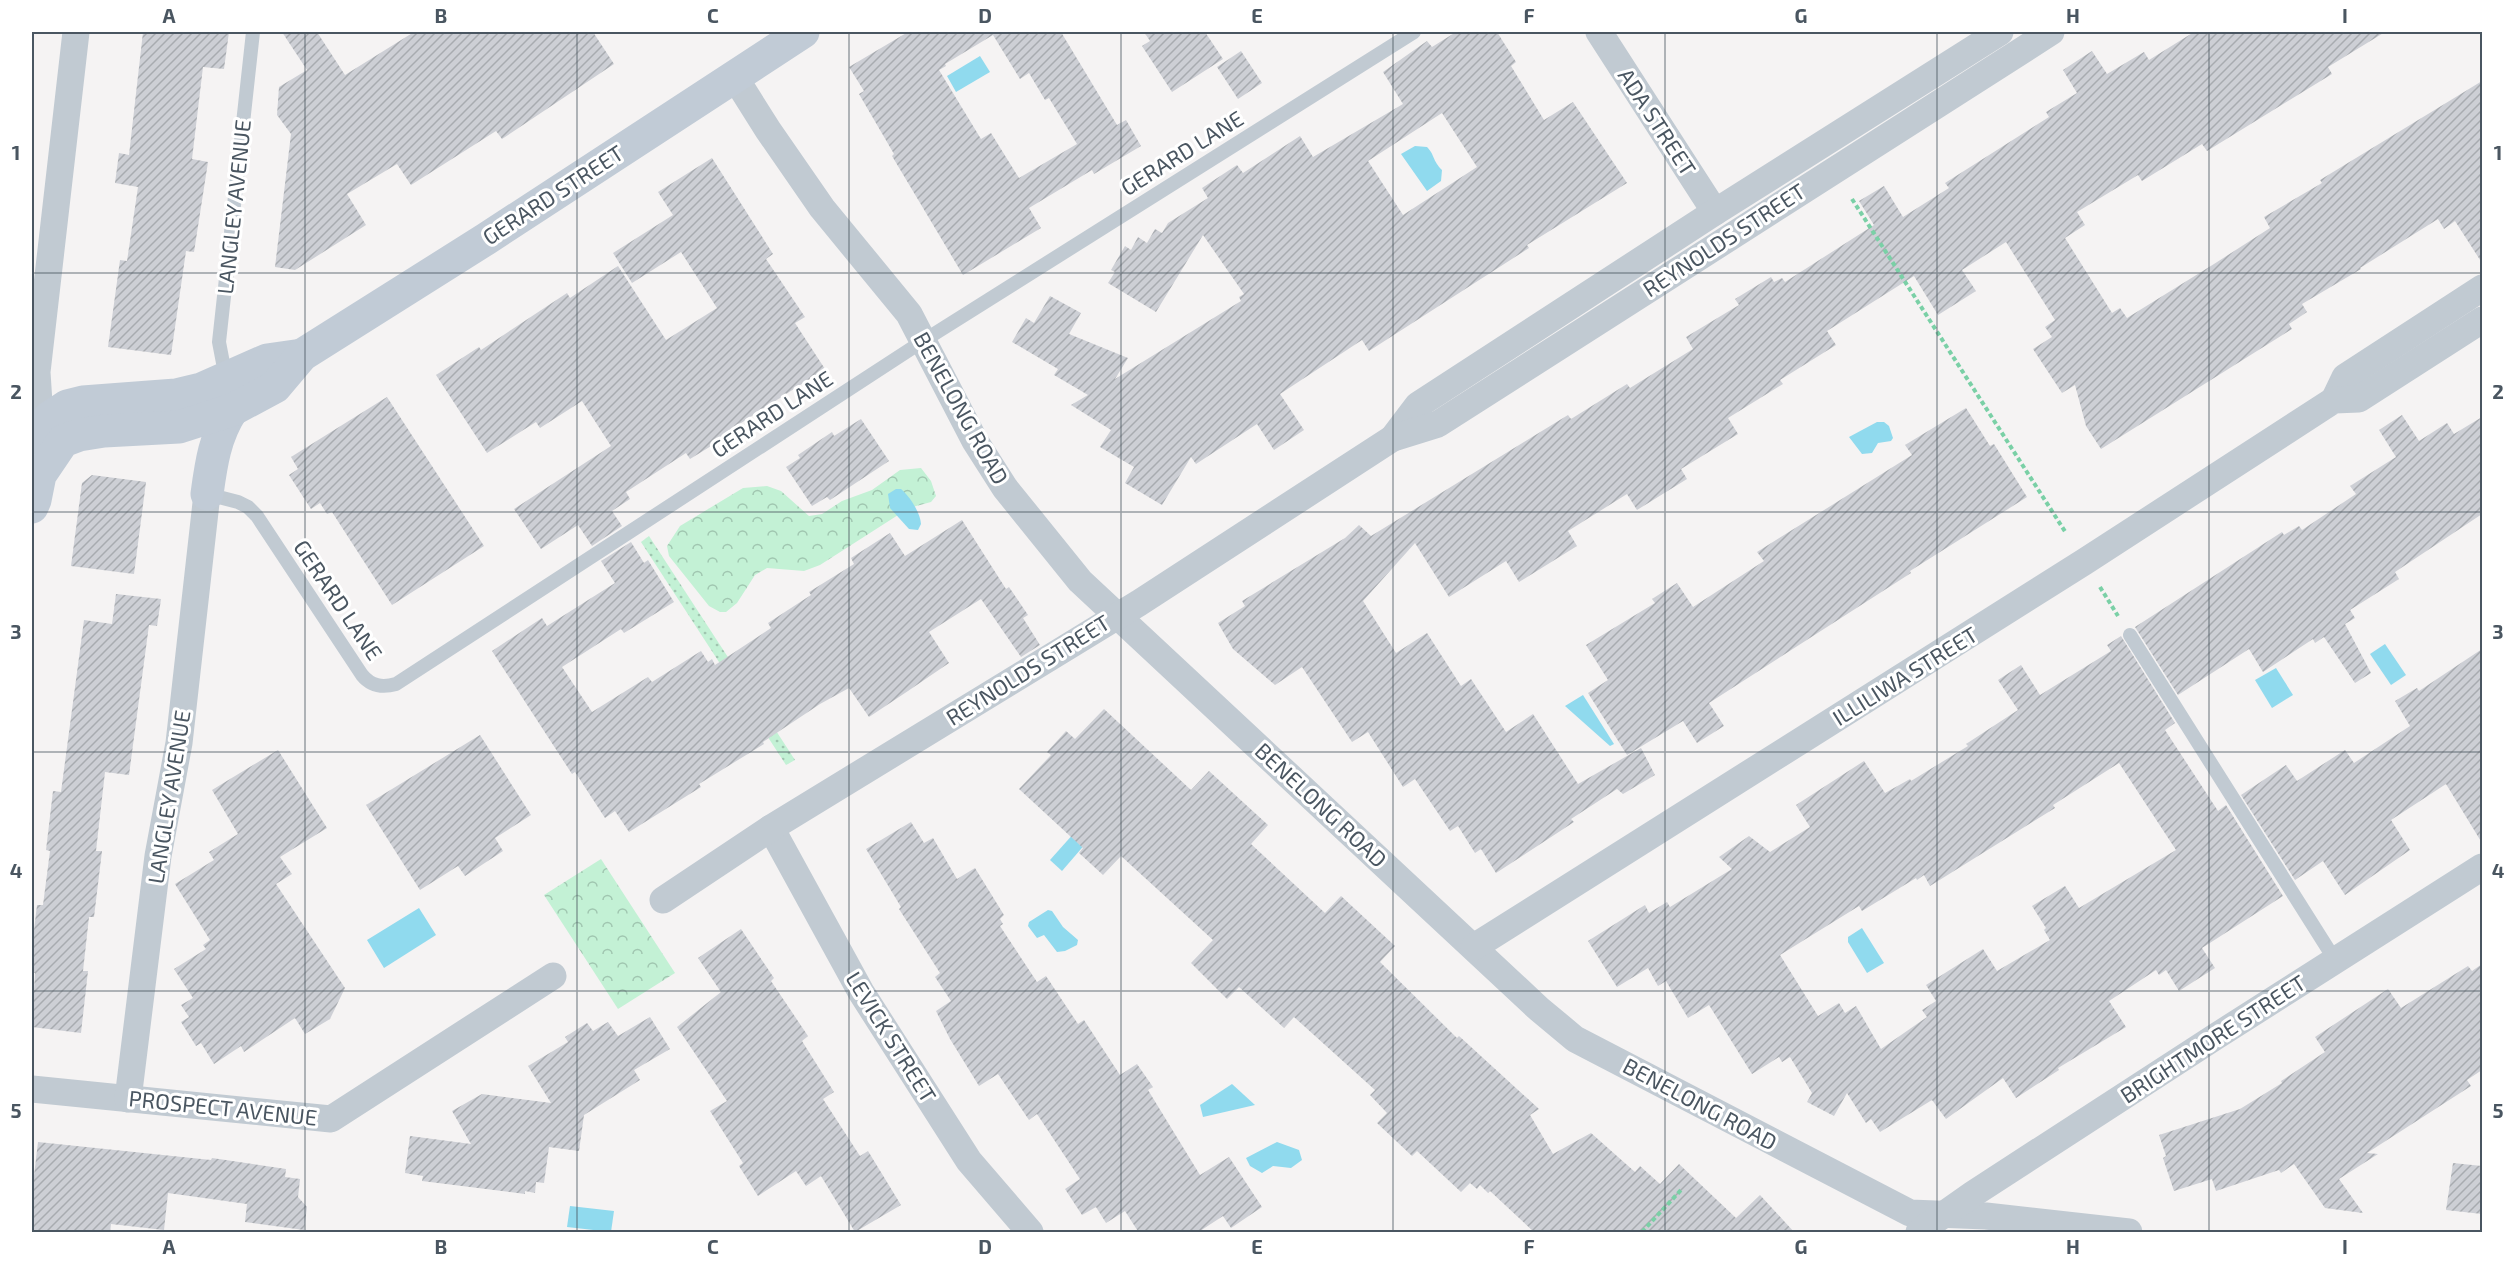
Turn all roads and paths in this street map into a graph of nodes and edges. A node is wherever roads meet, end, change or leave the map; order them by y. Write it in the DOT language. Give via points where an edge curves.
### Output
graph roads {
  1 [pos="76,32"];
  2 [pos="254,32"];
  3 [pos="803,32"];
  4 [pos="1414,32"];
  5 [pos="1599,32"];
  6 [pos="2000,32"];
  7 [pos="2051,32"];
  8 [pos="734,76"];
  9 [pos="1852,199"];
  10 [pos="1715,212"];
  11 [pos="2482,288"];
  12 [pos="2482,320"];
  13 [pos="923,341"];
  14 [pos="302,355"];
  15 [pos="34,372"];
  16 [pos="238,373"];
  17 [pos="2334,400"];
  18 [pos="232,410"];
  19 [pos="40,428"];
  20 [pos="1393,438"];
  21 [pos="207,494"];
  22 [pos="32,507"];
  23 [pos="2066,533"];
  24 [pos="2099,586"];
  25 [pos="1117,615"];
  26 [pos="2130,635"];
  27 [pos="771,828"];
  28 [pos="2482,867"];
  29 [pos="663,900"];
  30 [pos="1473,947"];
  31 [pos="2335,960"];
  32 [pos="553,976"];
  33 [pos="32,1089"];
  34 [pos="128,1099"];
  35 [pos="1682,1190"];
  36 [pos="1945,1215"];
  37 [pos="1030,1233"];
  38 [pos="1642,1233"];
  39 [pos="1919,1233"];
  40 [pos="2129,1233"];
  1 -- 15 [label="street"];
  2 -- 16 [label="lane, LANGLEY AVENUE" via="219,342 223,363"];
  3 -- 8 [label="main road, GERARD STREET"];
  4 -- 13 [label="lane, GERARD LANE"];
  5 -- 10 [label="street, ADA STREET"];
  6 -- 10 [label="street, REYNOLDS STREET"];
  7 -- 20 [label="street, REYNOLDS STREET" via="1438,424"];
  8 -- 13 [label="street, BENELONG ROAD" via="822,208 909,314"];
  8 -- 14 [label="main road, GERARD STREET"];
  9 -- 23 [label="path"];
  10 -- 20 [label="street, REYNOLDS STREET" via="1418,405"];
  11 -- 17 [label="street, ILLILIWA STREET" via="2345,377"];
  12 -- 17 [label="street, ILLILIWA STREET" via="2359,399"];
  13 -- 21 [label="lane, GERARD LANE" via="396,684 387,686 367,682 257,516 238,502"];
  13 -- 25 [label="street, BENELONG ROAD" via="975,441 1005,488 1080,581"];
  14 -- 16 [label="main road, GERARD STREET" via="267,360"];
  14 -- 18 [label="main road, GERARD STREET" via="275,387"];
  15 -- 19 [label="street"];
  16 -- 19 [label="main road, GERARD STREET" via="176,395 67,406"];
  17 -- 30 [label="street, ILLILIWA STREET"];
  18 -- 21 [label="main road" via="214,450"];
  18 -- 22 [label="main road, GERARD STREET" via="178,427 104,431 63,441 40,475"];
  20 -- 25 [label="street, REYNOLDS STREET"];
  21 -- 34 [label="street, LANGLEY AVENUE" via="179,744 158,856"];
  24 -- 26 [label="path"];
  25 -- 27 [label="street, REYNOLDS STREET"];
  25 -- 30 [label="street, BENELONG ROAD"];
  26 -- 31 [label="lane"];
  27 -- 29 [label="street, REYNOLDS STREET"];
  27 -- 37 [label="street, LEVICK STREET" via="861,992 969,1161"];
  28 -- 31 [label="street, BRIGHTMORE STREET"];
  30 -- 36 [label="street, BENELONG ROAD" via="1575,1039 1910,1213"];
  31 -- 36 [label="street, BRIGHTMORE STREET"];
  32 -- 34 [label="street, PROSPECT AVENUE" via="331,1119"];
  33 -- 34 [label="street, PROSPECT AVENUE"];
  35 -- 38 [label="path"];
  36 -- 39 [label="street, BRIGHTMORE STREET"];
  36 -- 40 [label="street, BENELONG ROAD"];
}
